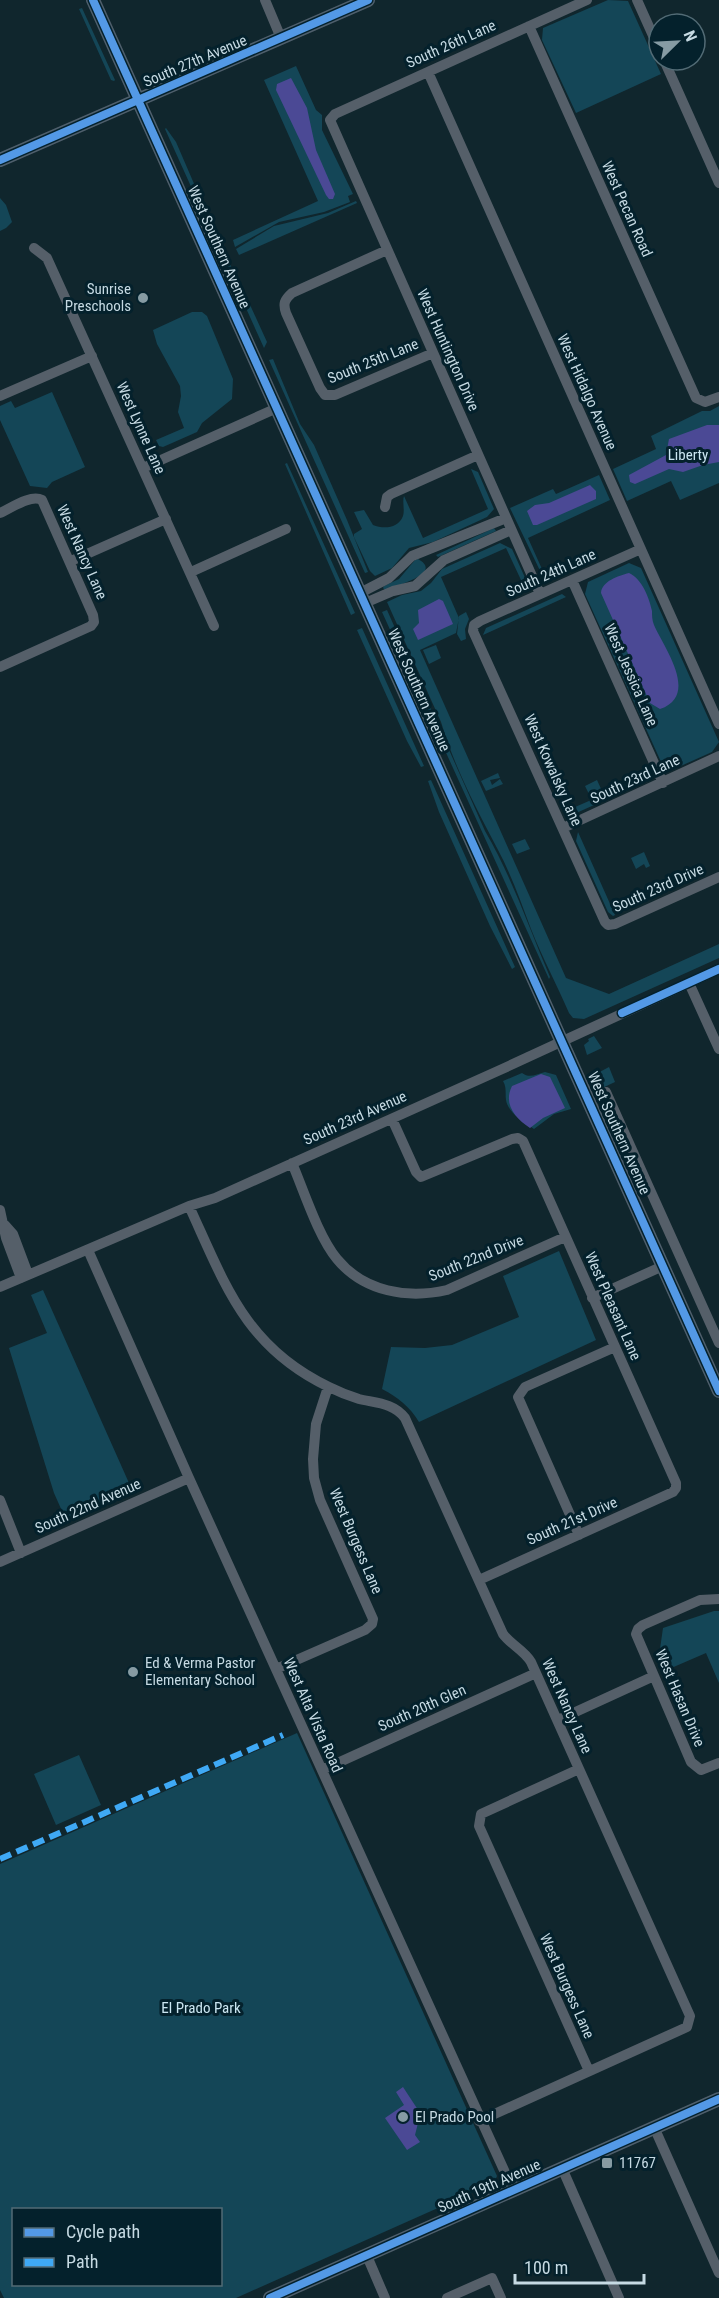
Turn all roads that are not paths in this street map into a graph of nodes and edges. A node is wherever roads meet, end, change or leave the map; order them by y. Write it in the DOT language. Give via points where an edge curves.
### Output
graph roads {
  1 [pos="93,0"];
  2 [pos="265,0"];
  3 [pos="368,0"];
  4 [pos="587,0"];
  5 [pos="637,0"];
  6 [pos="647,22"];
  7 [pos="529,26"];
  8 [pos="281,38"];
  9 [pos="428,72"];
  10 [pos="669,72"];
  11 [pos="137,100"];
  12 [pos="330,118"];
  13 [pos="0,160"];
  14 [pos="719,183"];
  15 [pos="34,248"];
  16 [pos="387,250"];
  17 [pos="433,353"];
  18 [pos="92,356"];
  19 [pos="0,396"];
  20 [pos="719,397"];
  21 [pos="277,408"];
  22 [pos="478,455"];
  23 [pos="143,468"];
  24 [pos="385,507"];
  25 [pos="0,513"];
  26 [pos="506,518"];
  27 [pos="166,519"];
  28 [pos="286,529"];
  29 [pos="511,530"];
  30 [pos="641,549"];
  31 [pos="71,561"];
  32 [pos="191,572"];
  33 [pos="572,580"];
  34 [pos="540,594"];
  35 [pos="362,598"];
  36 [pos="214,626"];
  37 [pos="474,626"];
  38 [pos="0,667"];
  39 [pos="719,724"];
  40 [pos="719,756"];
  41 [pos="663,783"];
  42 [pos="563,828"];
  43 [pos="719,877"];
  44 [pos="608,925"];
  45 [pos="719,969"];
  46 [pos="689,983"];
  47 [pos="563,1041"];
  48 [pos="719,1049"];
  49 [pos="606,1092"];
  50 [pos="392,1119"];
  51 [pos="292,1163"];
  52 [pos="646,1181"];
  53 [pos="629,1189"];
  54 [pos="189,1206"];
  55 [pos="0,1210"];
  56 [pos="565,1237"];
  57 [pos="88,1250"];
  58 [pos="663,1266"];
  59 [pos="25,1276"];
  60 [pos="0,1287"];
  61 [pos="592,1298"];
  62 [pos="719,1343"];
  63 [pos="615,1347"];
  64 [pos="328,1387"];
  65 [pos="719,1391"];
  66 [pos="189,1478"];
  67 [pos="676,1488"];
  68 [pos="0,1500"];
  69 [pos="579,1535"];
  70 [pos="21,1553"];
  71 [pos="0,1562"];
  72 [pos="479,1580"];
  73 [pos="719,1599"];
  74 [pos="276,1669"];
  75 [pos="536,1673"];
  76 [pos="654,1676"];
  77 [pos="558,1720"];
  78 [pos="719,1764"];
  79 [pos="579,1769"];
  80 [pos="321,1770"];
  81 [pos="589,2071"];
  82 [pos="719,2099"];
  83 [pos="480,2121"];
  84 [pos="654,2127"];
  85 [pos="562,2168"];
  86 [pos="513,2190"];
  87 [pos="366,2256"];
  88 [pos="719,2273"];
  89 [pos="270,2298"];
  90 [pos="385,2298"];
  91 [pos="447,2298"];
  92 [pos="501,2298"];
  93 [pos="619,2298"];
  1 -- 11 [label="main road, West Southern Avenue"];
  2 -- 8 [label="street"];
  3 -- 8 [label="main road, South 27th Avenue"];
  4 -- 7 [label="street, South 26th Lane"];
  5 -- 6 [label="street"];
  7 -- 9 [label="street, South 26th Lane"];
  7 -- 20 [label="street, West Pecan Road" via="696,398 709,402"];
  8 -- 11 [label="main road, South 27th Avenue"];
  9 -- 12 [label="street, South 26th Lane"];
  9 -- 30 [label="street, West Hidalgo Avenue"];
  10 -- 14 [label="street"];
  11 -- 13 [label="main road, South 27th Avenue"];
  11 -- 21 [label="main road, West Southern Avenue"];
  12 -- 16 [label="street, West Huntington Drive"];
  15 -- 18 [label="street, West Lynne Lane" via="47,258"];
  16 -- 17 [label="street, West Huntington Drive"];
  16 -- 17 [label="street, South 25th Lane" via="291,293 284,304 325,395 338,394"];
  17 -- 22 [label="street, West Huntington Drive"];
  18 -- 19 [label="street"];
  18 -- 23 [label="street, West Lynne Lane"];
  21 -- 23 [label="street"];
  21 -- 35 [label="main road, West Southern Avenue"];
  22 -- 24 [label="street" via="391,494"];
  22 -- 26 [label="street, West Huntington Drive"];
  23 -- 27 [label="street, West Lynne Lane"];
  25 -- 31 [label="street, West Nancy Lane" via="38,498"];
  26 -- 29 [label="street, West Huntington Drive"];
  26 -- 35 [label="street" via="411,556 390,578"];
  27 -- 31 [label="street"];
  27 -- 32 [label="street, West Lynne Lane"];
  28 -- 32 [label="street"];
  29 -- 34 [label="street, West Huntington Drive"];
  29 -- 35 [label="street" via="444,560 415,586"];
  30 -- 33 [label="street, South 24th Lane"];
  30 -- 39 [label="street, West Hidalgo Avenue"];
  31 -- 38 [label="street, West Nancy Lane" via="94,622 92,626"];
  32 -- 36 [label="street, West Lynne Lane"];
  33 -- 34 [label="street, South 24th Lane"];
  33 -- 41 [label="street, West Jessica Lane"];
  34 -- 37 [label="street, South 24th Lane"];
  35 -- 47 [label="main road, West Southern Avenue"];
  37 -- 42 [label="street, West Kowalsky Lane" via="476,638"];
  40 -- 41 [label="street, South 23rd Lane"];
  41 -- 42 [label="street, South 23rd Lane"];
  42 -- 44 [label="street, West Kowalsky Lane"];
  43 -- 44 [label="street, South 23rd Drive"];
  45 -- 46 [label="street, South 23rd Avenue"];
  46 -- 47 [label="street, South 23rd Avenue"];
  46 -- 48 [label="street"];
  47 -- 50 [label="street, South 23rd Avenue"];
  47 -- 53 [label="main road, West Southern Avenue"];
  49 -- 52 [label="street, West Southern Avenue"];
  50 -- 51 [label="street, South 23rd Avenue"];
  50 -- 56 [label="street, West Pleasant Lane" via="419,1176 426,1177 518,1138 525,1144"];
  51 -- 54 [label="street, South 23rd Avenue"];
  51 -- 56 [label="street, South 22nd Drive" via="337,1259 361,1280 393,1292 411,1295 447,1290"];
  52 -- 53 [label="street, West Southern Avenue"];
  52 -- 62 [label="street, West Southern Avenue"];
  53 -- 58 [label="main road, West Southern Avenue"];
  54 -- 57 [label="street, South 23rd Avenue"];
  54 -- 64 [label="street" via="229,1292 257,1334 294,1366"];
  55 -- 59 [label="street" via="4,1224 13,1234"];
  56 -- 61 [label="street, West Pleasant Lane"];
  57 -- 59 [label="street, South 23rd Avenue"];
  57 -- 66 [label="street, West Alta Vista Road"];
  58 -- 61 [label="street"];
  58 -- 65 [label="main road, West Southern Avenue"];
  59 -- 60 [label="street, South 23rd Avenue"];
  61 -- 63 [label="street, West Pleasant Lane"];
  63 -- 67 [label="street, West Pleasant Lane"];
  63 -- 69 [label="street" via="522,1390 518,1400"];
  64 -- 72 [label="street, West Nancy Lane" via="394,1407 402,1414"];
  64 -- 74 [label="street, West Burgess Lane" via="316,1424 314,1478 373,1619 365,1630"];
  66 -- 70 [label="street, South 22nd Avenue"];
  66 -- 74 [label="street, West Alta Vista Road"];
  67 -- 69 [label="street, South 21st Drive"];
  68 -- 70 [label="street"];
  69 -- 72 [label="street, South 21st Drive"];
  70 -- 71 [label="street, South 22nd Avenue"];
  72 -- 75 [label="street, West Nancy Lane" via="505,1637 526,1654"];
  73 -- 76 [label="street, West Hasan Drive" via="700,1600 638,1629 636,1634"];
  74 -- 80 [label="street, West Alta Vista Road"];
  75 -- 77 [label="street, West Nancy Lane"];
  75 -- 80 [label="street, South 20th Glen"];
  76 -- 77 [label="street"];
  76 -- 78 [label="street, West Hasan Drive" via="691,1762 701,1770"];
  77 -- 79 [label="street, West Nancy Lane"];
  79 -- 81 [label="street, West Burgess Lane" via="481,1814 479,1826"];
  79 -- 81 [label="street, West Nancy Lane" via="690,2016 687,2027"];
  80 -- 83 [label="street, West Alta Vista Road"];
  81 -- 83 [label="street"];
  82 -- 84 [label="main road, South 19th Avenue"];
  83 -- 86 [label="street, West Alta Vista Road"];
  84 -- 85 [label="main road, South 19th Avenue"];
  84 -- 88 [label="street"];
  85 -- 86 [label="main road, South 19th Avenue"];
  85 -- 93 [label="street"];
  86 -- 87 [label="main road, South 19th Avenue"];
  87 -- 89 [label="main road, South 19th Avenue"];
  87 -- 90 [label="street"];
  91 -- 92 [label="street" via="492,2278"];
}
